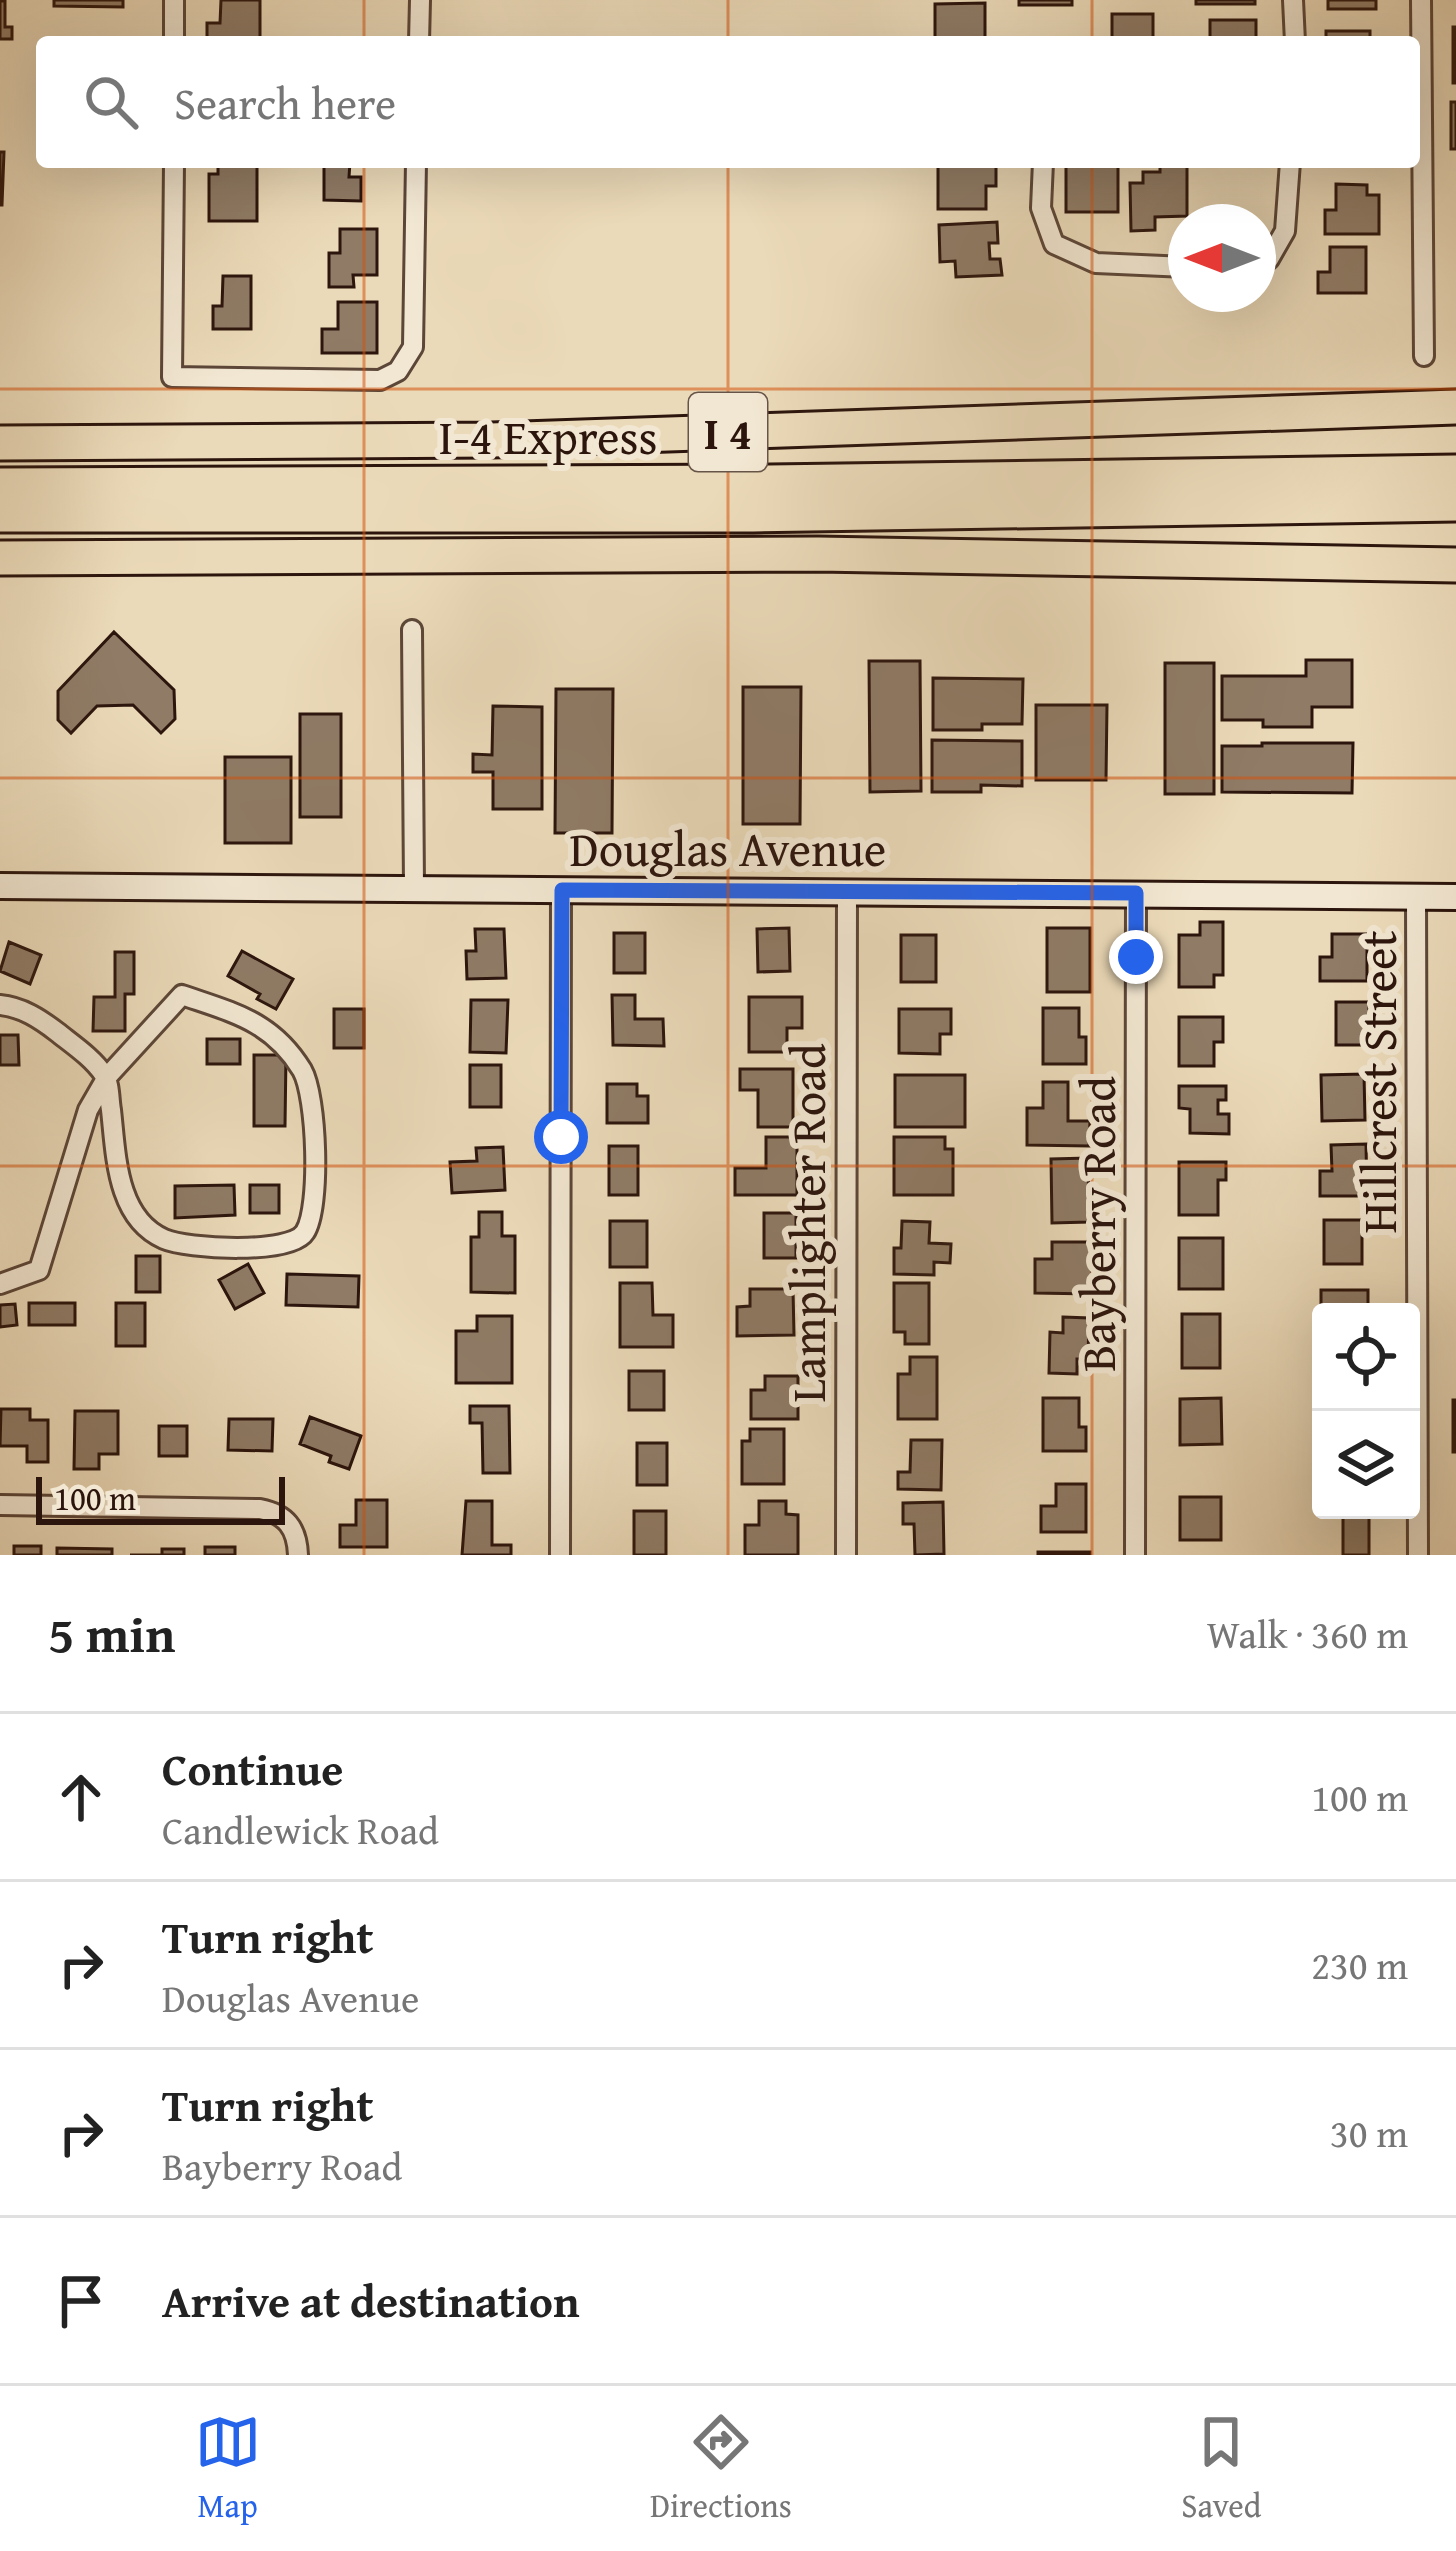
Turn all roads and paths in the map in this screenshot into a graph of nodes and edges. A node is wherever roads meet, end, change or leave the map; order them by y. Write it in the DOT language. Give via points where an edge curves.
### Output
graph roads {
  1 [pos="174,0"];
  2 [pos="420,0"];
  3 [pos="1293,0"];
  4 [pos="1421,0"];
  5 [pos="174,36"];
  6 [pos="419,36"];
  7 [pos="1295,36"];
  8 [pos="173,168"];
  9 [pos="416,168"];
  10 [pos="1043,168"];
  11 [pos="1290,168"];
  12 [pos="1276,247"];
  13 [pos="1168,266"];
  14 [pos="1424,356"];
  15 [pos="1456,407"];
  16 [pos="0,443"];
  17 [pos="1456,472"];
  18 [pos="0,485"];
  19 [pos="1456,504"];
  20 [pos="0,515"];
  21 [pos="0,558"];
  22 [pos="1456,565"];
  23 [pos="412,630"];
  24 [pos="0,886"];
  25 [pos="414,887"];
  26 [pos="562,890"];
  27 [pos="847,891"];
  28 [pos="1136,893"];
  29 [pos="1417,897"];
  30 [pos="1456,897"];
  31 [pos="0,1005"];
  32 [pos="106,1077"];
  33 [pos="0,1284"];
  34 [pos="0,1505"];
  35 [pos="298,1555"];
  36 [pos="560,1555"];
  37 [pos="846,1555"];
  38 [pos="1136,1555"];
  39 [pos="1418,1555"];
  1 -- 5 [label="street"];
  2 -- 6 [label="street"];
  3 -- 7 [label="street"];
  4 -- 14 [label="street"];
  8 -- 9 [label="street" via="172,377 380,380 398,371 413,347"];
  10 -- 13 [label="street" via="1041,208 1054,244 1096,263"];
  11 -- 12 [label="street" via="1285,231"];
  15 -- 16 [label="highway, I 4" via="492,440"];
  17 -- 18 [label="highway, I-4 Express"];
  19 -- 20 [label="highway, I-4 Express"];
  21 -- 22 [label="highway" via="818,554"];
  23 -- 25 [label="street"];
  24 -- 25 [label="main road, Douglas Avenue"];
  25 -- 26 [label="main road, Douglas Avenue"];
  26 -- 27 [label="main road, Douglas Avenue"];
  26 -- 36 [label="street"];
  27 -- 28 [label="main road, Douglas Avenue"];
  27 -- 37 [label="street, Lamplighter Road"];
  28 -- 29 [label="main road, Douglas Avenue"];
  28 -- 38 [label="street, Bayberry Road"];
  29 -- 30 [label="main road, Douglas Avenue"];
  29 -- 39 [label="street, Hillcrest Street"];
  31 -- 32 [label="street" via="36,1016"];
  32 -- 32 [label="street" via="182,995 255,1021 287,1047 307,1080 314,1144 304,1235 256,1246 160,1238 136,1216 119,1180"];
  32 -- 33 [label="street" via="65,1176 39,1270"];
  34 -- 35 [label="street" via="260,1509 293,1527"];
}
